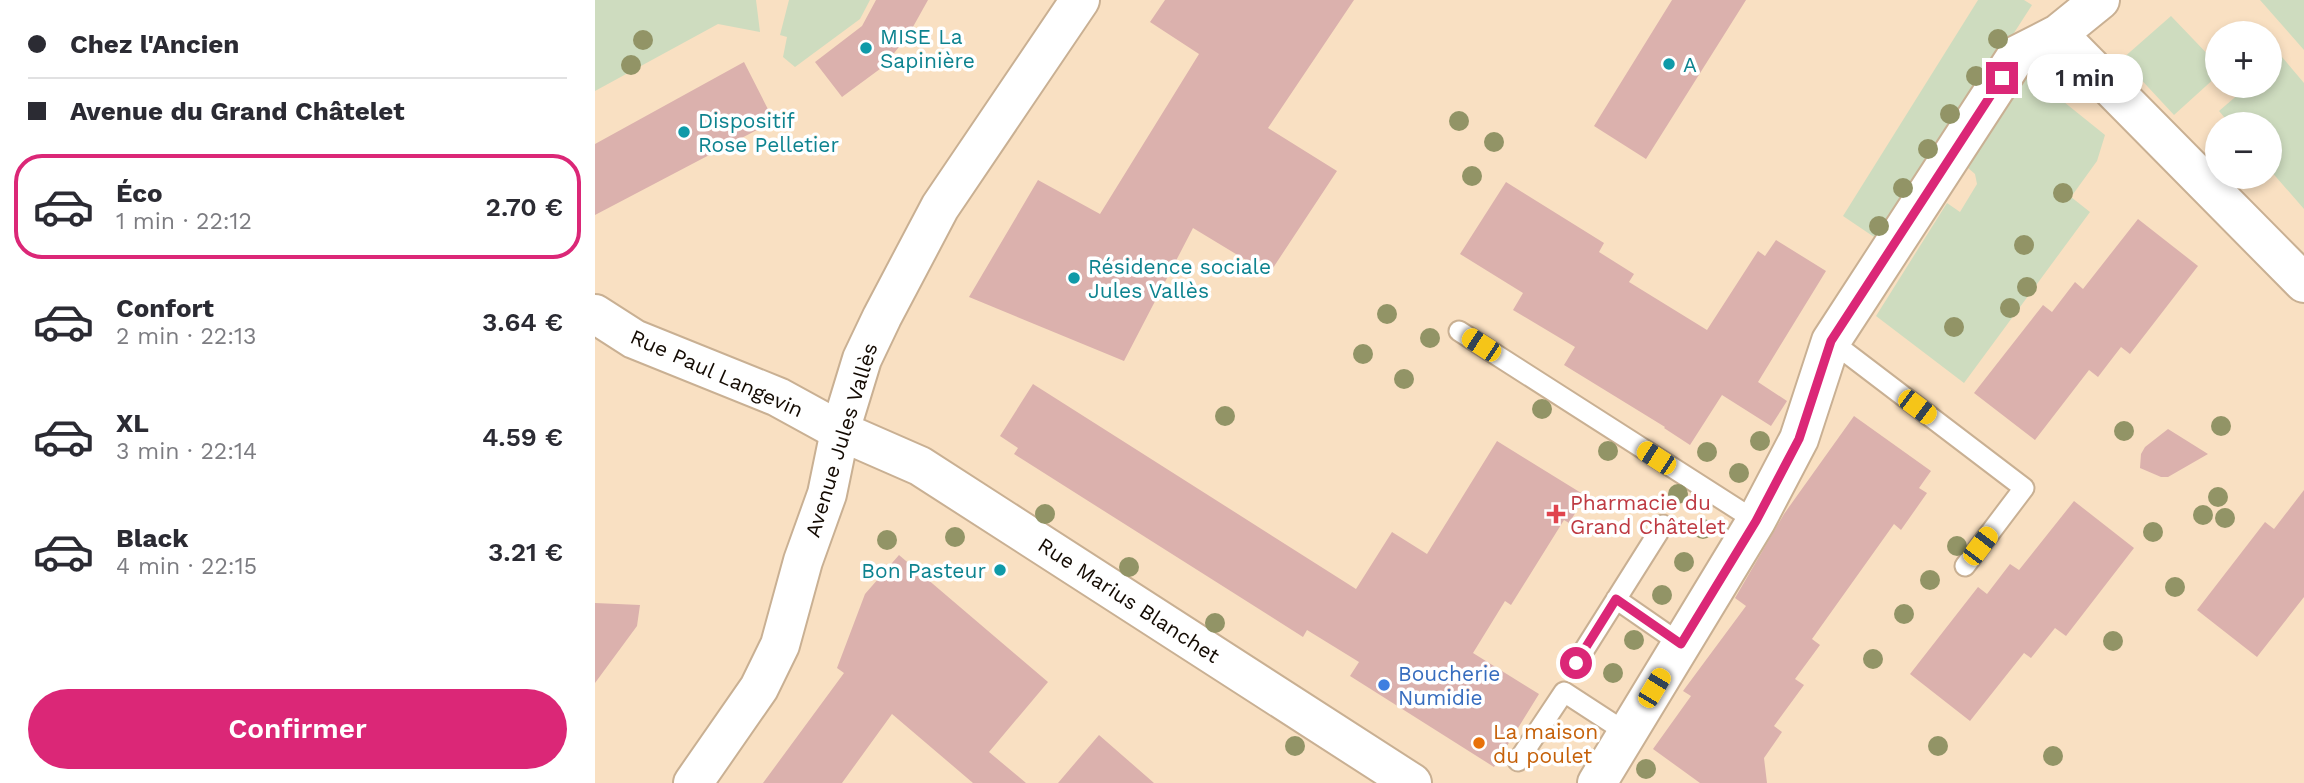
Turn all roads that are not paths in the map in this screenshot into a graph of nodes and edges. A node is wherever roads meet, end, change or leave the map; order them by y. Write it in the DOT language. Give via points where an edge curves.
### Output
graph roads {
  1 [pos="1080,0"];
  2 [pos="2100,0"];
  3 [pos="2058,34"];
  4 [pos="2304,283"];
  5 [pos="595,314"];
  6 [pos="1459,331"];
  7 [pos="1831,341"];
  8 [pos="840,431"];
  9 [pos="1756,521"];
  10 [pos="1663,525"];
  11 [pos="1965,566"];
  12 [pos="1616,599"];
  13 [pos="1681,644"];
  14 [pos="1576,663"];
  15 [pos="1627,733"];
  16 [pos="1518,761"];
  17 [pos="692,783"];
  18 [pos="1412,783"];
  19 [pos="1597,783"];
  1 -- 8 [label="street, Avenue Jules Vallès" via="940,207 862,359"];
  2 -- 3 [label="street"];
  3 -- 4 [label="street"];
  3 -- 7 [label="street" via="2017,55"];
  5 -- 8 [label="street, Rue Paul Langevin" via="634,339 778,397"];
  6 -- 9 [label="lane"];
  7 -- 9 [label="street" via="1799,439"];
  7 -- 11 [label="lane" via="2024,488"];
  8 -- 17 [label="street, Avenue Jules Vallès" via="827,494 780,645 759,688"];
  8 -- 18 [label="street, Rue Marius Blanchet" via="921,466"];
  9 -- 13 [label="street"];
  10 -- 12 [label="lane"];
  12 -- 13 [label="lane"];
  12 -- 14 [label="lane"];
  13 -- 15 [label="street"];
  15 -- 16 [label="lane" via="1564,692"];
  15 -- 19 [label="street"];
}
